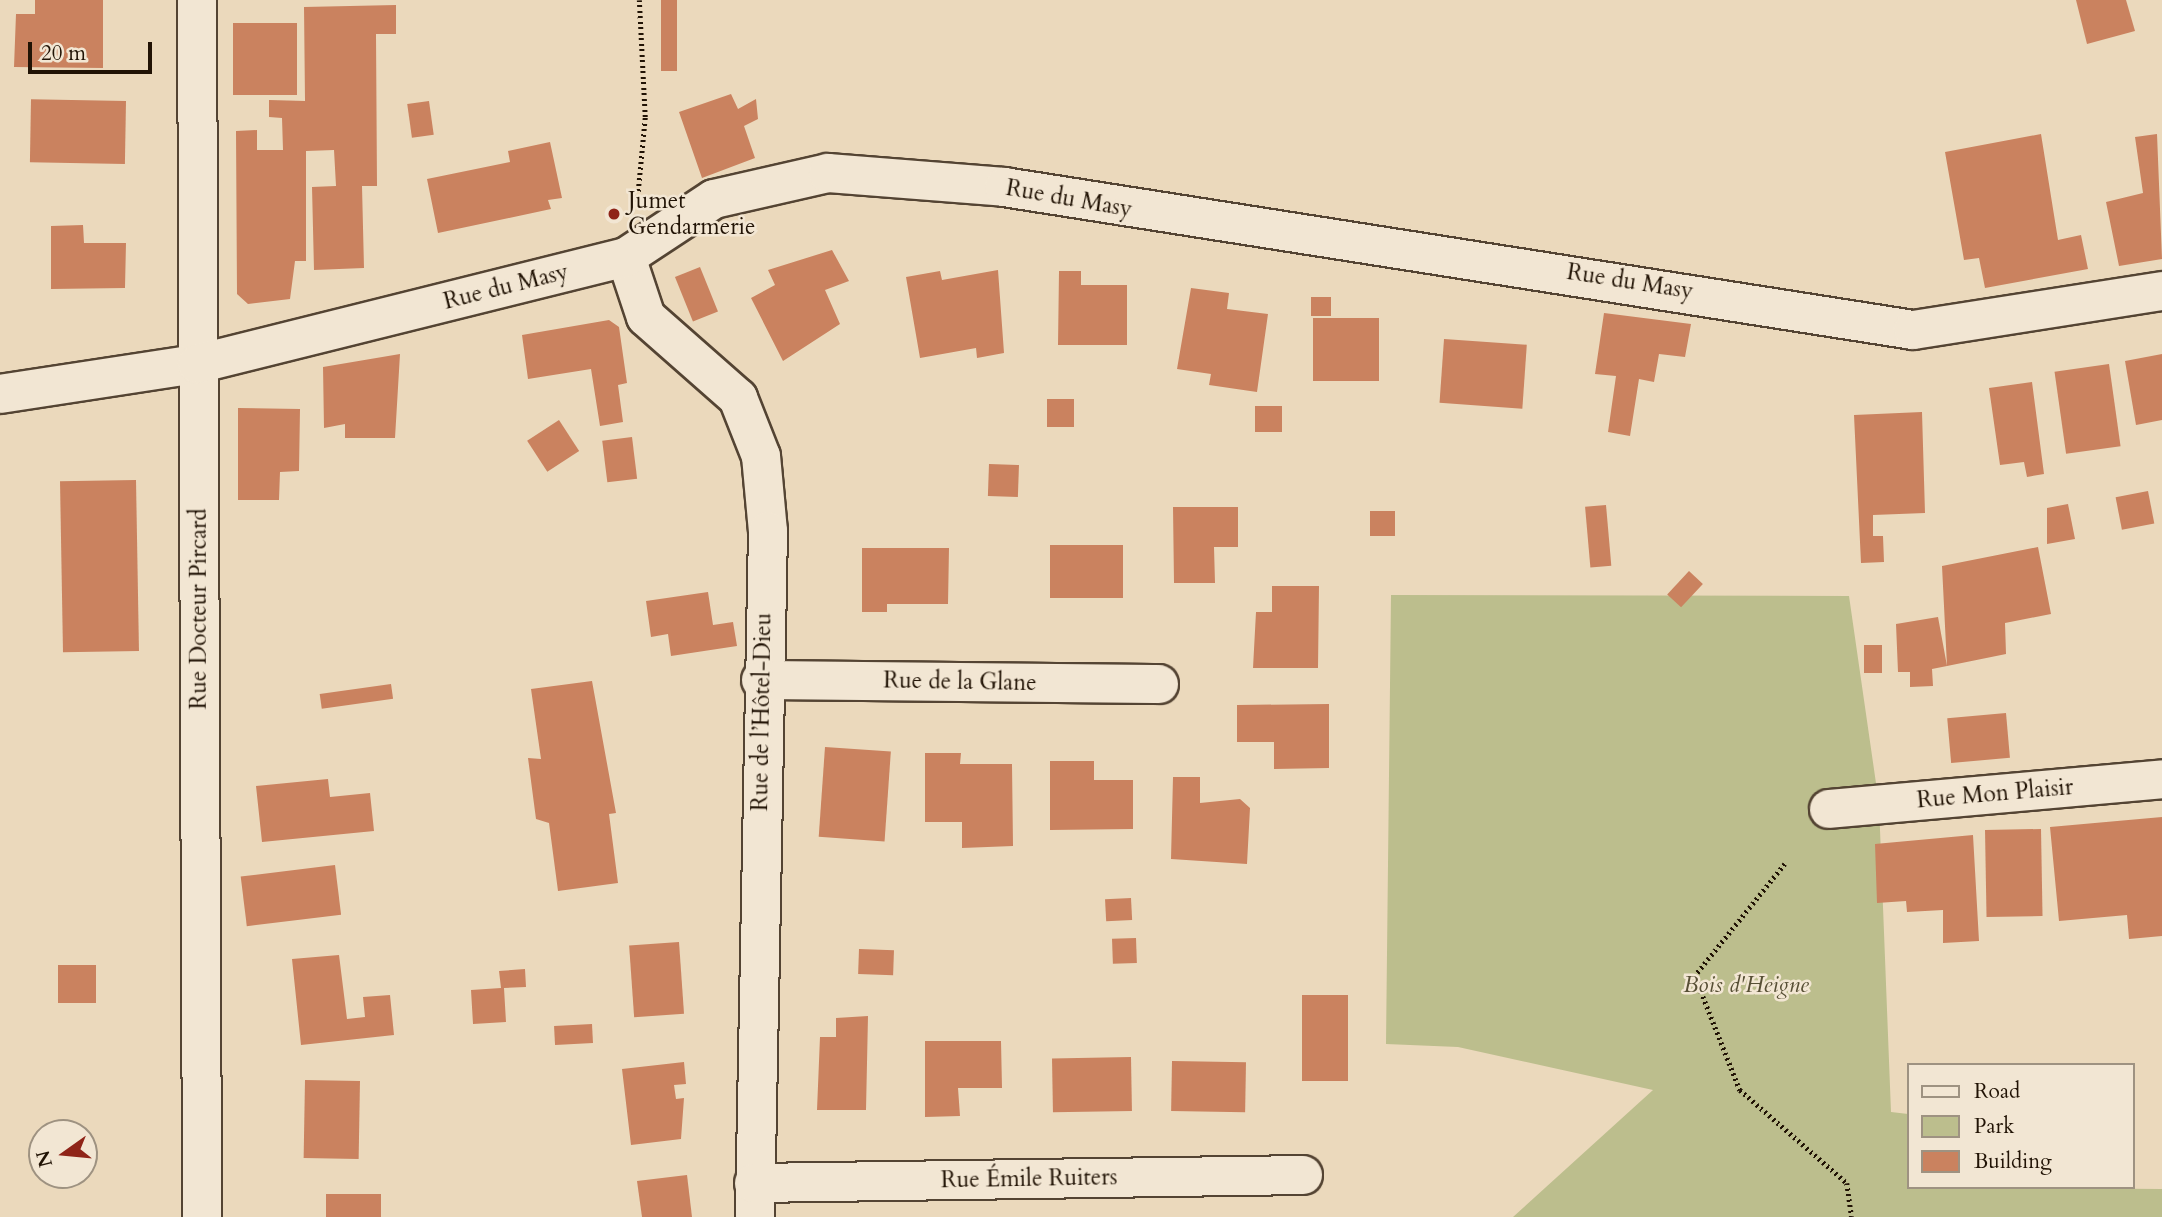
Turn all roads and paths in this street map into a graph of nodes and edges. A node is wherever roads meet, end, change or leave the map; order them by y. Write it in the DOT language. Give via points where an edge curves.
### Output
graph roads {
  1 [pos="197,0"];
  2 [pos="639,0"];
  3 [pos="626,257"];
  4 [pos="2162,290"];
  5 [pos="197,364"];
  6 [pos="0,394"];
  7 [pos="761,680"];
  8 [pos="1159,684"];
  9 [pos="2162,779"];
  10 [pos="1829,809"];
  11 [pos="1786,864"];
  12 [pos="1303,1175"];
  13 [pos="754,1200"];
  14 [pos="202,1217"];
  15 [pos="1852,1217"];
  1 -- 5 [label="street, Rue Docteur Pircard"];
  2 -- 3 [label="path" via="645,117"];
  3 -- 4 [label="street, Rue du Masy" via="714,199 828,173 1004,187 1913,330"];
  3 -- 5 [label="street, Rue du Masy"];
  3 -- 7 [label="street, Rue de l’Hôtel-Dieu" via="646,317 738,398 761,456 768,531"];
  5 -- 6 [label="street, Rue du Masy"];
  5 -- 14 [label="street, Rue Docteur Pircard"];
  7 -- 8 [label="street, Rue de la Glane"];
  7 -- 13 [label="street, Rue de l’Hôtel-Dieu"];
  9 -- 10 [label="street, Rue Mon Plaisir"];
  11 -- 15 [label="path" via="1695,976 1740,1090 1847,1183"];
  12 -- 13 [label="street, Rue Émile Ruiters"];
}
